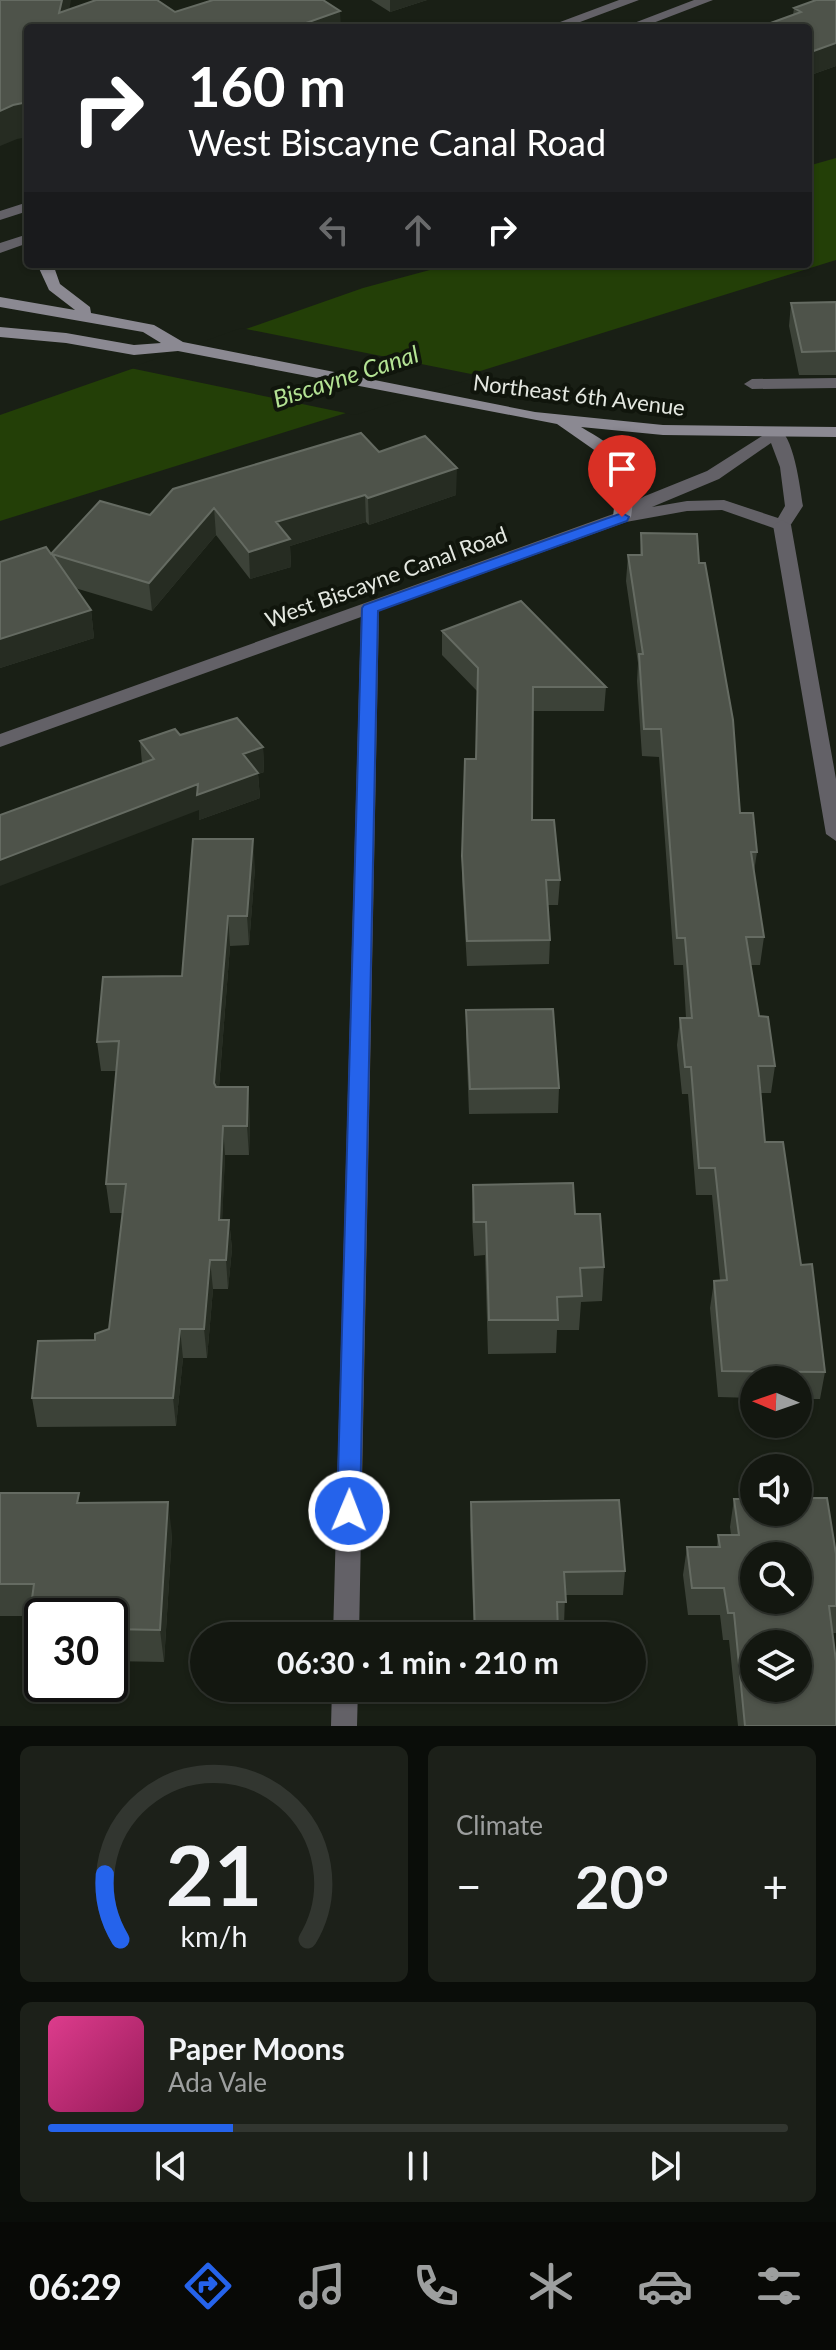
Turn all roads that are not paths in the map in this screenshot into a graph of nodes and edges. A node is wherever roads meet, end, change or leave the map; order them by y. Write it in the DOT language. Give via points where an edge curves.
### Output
graph roads {
  1 [pos="632,0"];
  2 [pos="706,0"];
  3 [pos="563,24"];
  4 [pos="639,24"];
  5 [pos="24,207"];
  6 [pos="0,216"];
  7 [pos="24,239"];
  8 [pos="0,248"];
  9 [pos="46,268"];
  10 [pos="0,302"];
  11 [pos="95,317"];
  12 [pos="0,332"];
  13 [pos="178,346"];
  14 [pos="836,383"];
  15 [pos="752,384"];
  16 [pos="558,420"];
  17 [pos="776,432"];
  18 [pos="836,432"];
  19 [pos="622,517"];
  20 [pos="782,525"];
  21 [pos="370,608"];
  22 [pos="0,741"];
  23 [pos="836,834"];
  24 [pos="346,1622"];
  25 [pos="345,1702"];
  26 [pos="344,1726"];
  1 -- 3 [label="street"];
  2 -- 4 [label="street"];
  5 -- 6 [label="street"];
  7 -- 8 [label="street"];
  9 -- 11 [label="main road" via="56,290"];
  10 -- 11 [label="main road, Northeast 6th Avenue"];
  11 -- 13 [label="main road, Northeast 6th Avenue" via="148,328"];
  12 -- 13 [label="main road, Northeast 6th Avenue" via="134,350"];
  13 -- 16 [label="main road, Northeast 6th Avenue"];
  14 -- 15 [label="street"];
  16 -- 17 [label="main road, Northeast 6th Avenue" via="663,430"];
  16 -- 19 [label="main road" via="621,462 627,480"];
  17 -- 18 [label="main road, Northeast 6th Avenue"];
  17 -- 19 [label="street, West Biscayne Canal Road" via="713,475"];
  17 -- 20 [label="street" via="794,506"];
  19 -- 20 [label="street" via="724,505"];
  19 -- 21 [label="street, West Biscayne Canal Road"];
  20 -- 23 [label="street"];
  21 -- 22 [label="street, West Biscayne Canal Road"];
  21 -- 24 [label="street"];
  25 -- 26 [label="street"];
}
